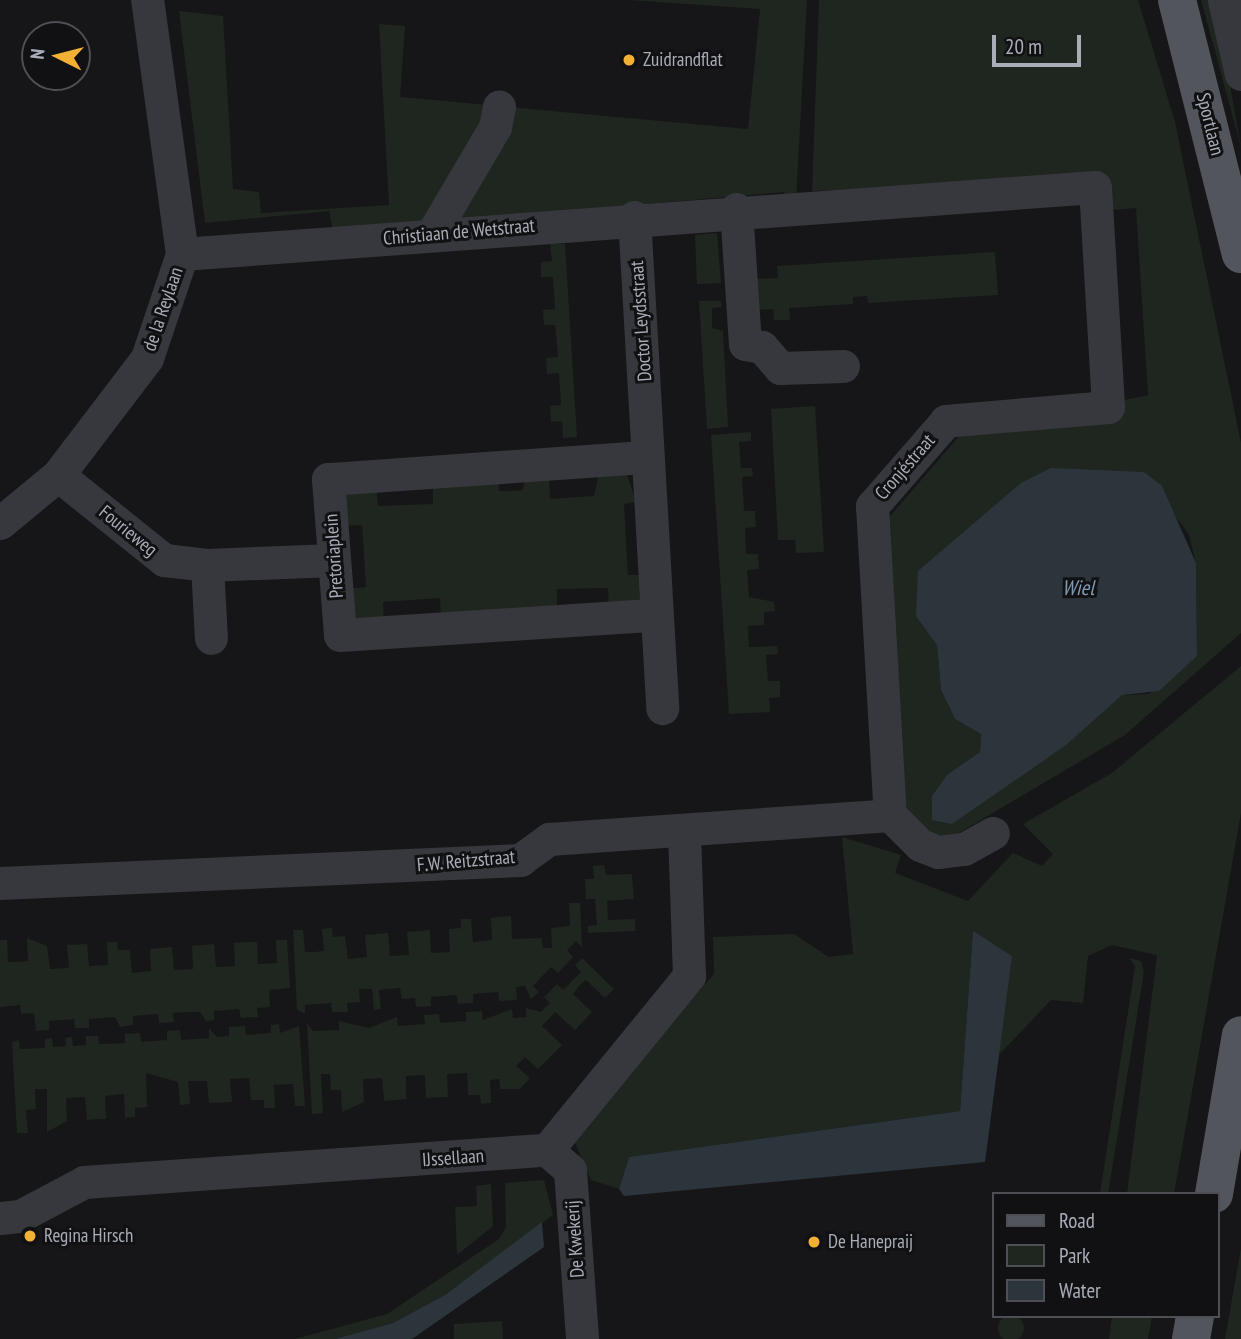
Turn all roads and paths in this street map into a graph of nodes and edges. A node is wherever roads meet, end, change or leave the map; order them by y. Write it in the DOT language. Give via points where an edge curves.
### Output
graph roads {
  1 [pos="147,0"];
  2 [pos="1177,0"];
  3 [pos="1224,0"];
  4 [pos="1241,75"];
  5 [pos="499,106"];
  6 [pos="1095,187"];
  7 [pos="736,209"];
  8 [pos="634,217"];
  9 [pos="432,234"];
  10 [pos="1241,250"];
  11 [pos="182,254"];
  12 [pos="843,366"];
  13 [pos="646,441"];
  14 [pos="58,475"];
  15 [pos="0,523"];
  16 [pos="334,560"];
  17 [pos="207,565"];
  18 [pos="653,615"];
  19 [pos="211,638"];
  20 [pos="662,708"];
  21 [pos="890,815"];
  22 [pos="684,832"];
  23 [pos="993,833"];
  24 [pos="0,883"];
  25 [pos="1241,1035"];
  26 [pos="547,1150"];
  27 [pos="1214,1192"];
  28 [pos="0,1218"];
  29 [pos="582,1339"];
  1 -- 11 [label="street, de la Reylaan"];
  2 -- 10 [label="main road, Sportlaan"];
  3 -- 4 [label="street"];
  5 -- 9 [label="street" via="495,127"];
  6 -- 7 [label="street, Christiaan de Wetstraat"];
  6 -- 21 [label="street, Cronjéstraat" via="1108,407 946,421 872,506"];
  7 -- 8 [label="street, Christiaan de Wetstraat"];
  7 -- 12 [label="street" via="744,344 762,347 780,368"];
  8 -- 9 [label="street, Christiaan de Wetstraat"];
  8 -- 13 [label="street, Doctor Leydsstraat"];
  9 -- 11 [label="street, Christiaan de Wetstraat"];
  11 -- 14 [label="street, de la Reylaan" via="147,358"];
  13 -- 16 [label="street, Pretoriaplein" via="328,479"];
  13 -- 18 [label="street"];
  14 -- 15 [label="street, de la Reylaan"];
  14 -- 17 [label="street, Fourieweg" via="164,560"];
  16 -- 17 [label="street, Fourieweg"];
  16 -- 18 [label="street, Pretoriaplein" via="340,635"];
  17 -- 19 [label="street"];
  18 -- 20 [label="street"];
  21 -- 22 [label="street, F.W. Reitzstraat"];
  21 -- 23 [label="street" via="920,845 938,852 964,849"];
  22 -- 24 [label="street, F.W. Reitzstraat" via="549,839 520,860"];
  22 -- 26 [label="street" via="689,976"];
  25 -- 27 [label="main road"];
  26 -- 28 [label="street, IJssellaan" via="84,1182 20,1216"];
  26 -- 29 [label="street, De Kwekerij" via="570,1170"];
}
